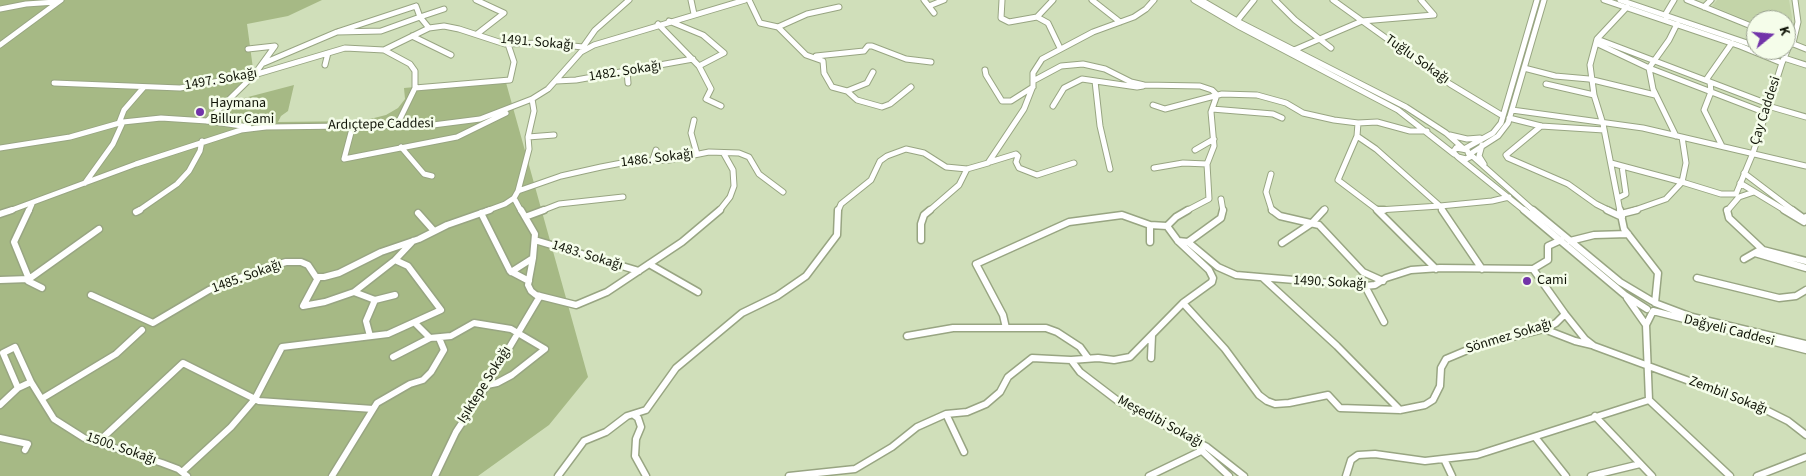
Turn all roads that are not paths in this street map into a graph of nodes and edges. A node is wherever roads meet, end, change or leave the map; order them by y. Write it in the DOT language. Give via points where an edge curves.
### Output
graph roads {
  1 [pos="66,0"];
  2 [pos="476,0"];
  3 [pos="630,0"];
  4 [pos="691,0"];
  5 [pos="745,0"];
  6 [pos="749,0"];
  7 [pos="833,0"];
  8 [pos="924,0"];
  9 [pos="944,0"];
  10 [pos="1002,0"];
  11 [pos="1053,0"];
  12 [pos="1092,0"];
  13 [pos="1154,0"];
  14 [pos="1194,0"];
  15 [pos="1201,0"];
  16 [pos="1254,0"];
  17 [pos="1276,0"];
  18 [pos="1333,0"];
  19 [pos="1421,0"];
  20 [pos="1537,0"];
  21 [pos="1544,0"];
  22 [pos="1604,0"];
  23 [pos="1620,0"];
  24 [pos="1674,0"];
  25 [pos="1687,0"];
  26 [pos="1711,0"];
  27 [pos="1795,0"];
  28 [pos="60,1"];
  29 [pos="928,6"];
  30 [pos="1627,7"];
  31 [pos="1704,7"];
  32 [pos="0,9"];
  33 [pos="444,9"];
  34 [pos="934,13"];
  35 [pos="694,14"];
  36 [pos="1665,15"];
  37 [pos="420,17"];
  38 [pos="1037,17"];
  39 [pos="669,21"];
  40 [pos="1237,21"];
  41 [pos="1362,21"];
  42 [pos="1120,22"];
  43 [pos="1670,22"];
  44 [pos="658,24"];
  45 [pos="1677,24"];
  46 [pos="1746,24"];
  47 [pos="778,27"];
  48 [pos="429,28"];
  49 [pos="1796,30"];
  50 [pos="337,32"];
  51 [pos="476,34"];
  52 [pos="412,36"];
  53 [pos="1318,38"];
  54 [pos="1596,41"];
  55 [pos="1732,43"];
  56 [pos="1746,43"];
  57 [pos="508,44"];
  58 [pos="0,45"];
  59 [pos="1746,47"];
  60 [pos="585,48"];
  61 [pos="1060,48"];
  62 [pos="1331,48"];
  63 [pos="248,49"];
  64 [pos="384,50"];
  65 [pos="1294,50"];
  66 [pos="328,52"];
  67 [pos="451,55"];
  68 [pos="812,56"];
  69 [pos="692,59"];
  70 [pos="1783,60"];
  71 [pos="1787,60"];
  72 [pos="1654,61"];
  73 [pos="931,62"];
  74 [pos="264,63"];
  75 [pos="1806,65"];
  76 [pos="325,66"];
  77 [pos="699,66"];
  78 [pos="1524,68"];
  79 [pos="1649,68"];
  80 [pos="986,70"];
  81 [pos="627,71"];
  82 [pos="873,72"];
  83 [pos="254,75"];
  84 [pos="1592,80"];
  85 [pos="556,81"];
  86 [pos="1095,81"];
  87 [pos="1708,81"];
  88 [pos="54,83"];
  89 [pos="628,83"];
  90 [pos="1033,84"];
  91 [pos="1546,84"];
  92 [pos="1146,85"];
  93 [pos="144,87"];
  94 [pos="910,87"];
  95 [pos="416,88"];
  96 [pos="847,91"];
  97 [pos="1711,92"];
  98 [pos="1656,94"];
  99 [pos="1216,95"];
  100 [pos="1594,95"];
  101 [pos="532,99"];
  102 [pos="1153,105"];
  103 [pos="1768,105"];
  104 [pos="721,106"];
  105 [pos="1053,106"];
  106 [pos="514,107"];
  107 [pos="1212,109"];
  108 [pos="1512,110"];
  109 [pos="1766,113"];
  110 [pos="1503,116"];
  111 [pos="1806,117"];
  112 [pos="1282,118"];
  113 [pos="1509,118"];
  114 [pos="694,120"];
  115 [pos="208,121"];
  116 [pos="121,122"];
  117 [pos="1358,123"];
  118 [pos="353,125"];
  119 [pos="397,125"];
  120 [pos="1541,126"];
  121 [pos="254,127"];
  122 [pos="1604,127"];
  123 [pos="1427,131"];
  124 [pos="1446,133"];
  125 [pos="554,135"];
  126 [pos="1356,136"];
  127 [pos="1679,136"];
  128 [pos="528,137"];
  129 [pos="1485,137"];
  130 [pos="1214,139"];
  131 [pos="202,141"];
  132 [pos="1482,144"];
  133 [pos="401,146"];
  134 [pos="1722,146"];
  135 [pos="0,148"];
  136 [pos="1464,149"];
  137 [pos="656,150"];
  138 [pos="1195,150"];
  139 [pos="1753,153"];
  140 [pos="697,154"];
  141 [pos="724,154"];
  142 [pos="1470,154"];
  143 [pos="1456,155"];
  144 [pos="653,160"];
  145 [pos="988,163"];
  146 [pos="1074,163"];
  147 [pos="1611,163"];
  148 [pos="1207,164"];
  149 [pos="1805,165"];
  150 [pos="1622,166"];
  151 [pos="1154,168"];
  152 [pos="967,169"];
  153 [pos="1110,169"];
  154 [pos="1490,172"];
  155 [pos="1744,173"];
  156 [pos="1271,174"];
  157 [pos="432,176"];
  158 [pos="1682,182"];
  159 [pos="85,183"];
  160 [pos="1740,183"];
  161 [pos="518,191"];
  162 [pos="783,192"];
  163 [pos="1754,192"];
  164 [pos="623,197"];
  165 [pos="1509,197"];
  166 [pos="514,198"];
  167 [pos="1618,198"];
  168 [pos="1221,199"];
  169 [pos="32,204"];
  170 [pos="1440,206"];
  171 [pos="1325,209"];
  172 [pos="1378,210"];
  173 [pos="136,212"];
  174 [pos="418,213"];
  175 [pos="481,213"];
  176 [pos="0,214"];
  177 [pos="1622,215"];
  178 [pos="525,217"];
  179 [pos="1805,221"];
  180 [pos="1312,223"];
  181 [pos="1150,225"];
  182 [pos="1166,226"];
  183 [pos="99,229"];
  184 [pos="434,231"];
  185 [pos="1628,234"];
  186 [pos="534,240"];
  187 [pos="921,240"];
  188 [pos="1561,240"];
  189 [pos="413,241"];
  190 [pos="1178,241"];
  191 [pos="1570,241"];
  192 [pos="1150,242"];
  193 [pos="1188,242"];
  194 [pos="1282,243"];
  195 [pos="1763,250"];
  196 [pos="1755,253"];
  197 [pos="533,258"];
  198 [pos="1744,259"];
  199 [pos="395,260"];
  200 [pos="1806,261"];
  201 [pos="649,264"];
  202 [pos="1806,268"];
  203 [pos="1436,269"];
  204 [pos="1482,269"];
  205 [pos="1533,269"];
  206 [pos="639,271"];
  207 [pos="511,272"];
  208 [pos="318,278"];
  209 [pos="1263,278"];
  210 [pos="1697,278"];
  211 [pos="29,279"];
  212 [pos="0,280"];
  213 [pos="529,281"];
  214 [pos="1383,281"];
  215 [pos="1365,286"];
  216 [pos="42,288"];
  217 [pos="1806,290"];
  218 [pos="354,292"];
  219 [pos="698,292"];
  220 [pos="91,294"];
  221 [pos="395,295"];
  222 [pos="1625,295"];
  223 [pos="540,296"];
  224 [pos="375,300"];
  225 [pos="1653,302"];
  226 [pos="1183,303"];
  227 [pos="1650,310"];
  228 [pos="1565,314"];
  229 [pos="1384,322"];
  230 [pos="416,323"];
  231 [pos="1646,325"];
  232 [pos="1006,328"];
  233 [pos="1544,329"];
  234 [pos="142,330"];
  235 [pos="518,331"];
  236 [pos="370,336"];
  237 [pos="907,336"];
  238 [pos="1152,336"];
  239 [pos="430,338"];
  240 [pos="439,338"];
  241 [pos="1806,344"];
  242 [pos="1594,346"];
  243 [pos="1806,350"];
  244 [pos="393,357"];
  245 [pos="1088,358"];
  246 [pos="1151,358"];
  247 [pos="1071,360"];
  248 [pos="1646,366"];
  249 [pos="31,382"];
  250 [pos="487,385"];
  251 [pos="18,388"];
  252 [pos="43,398"];
  253 [pos="255,399"];
  254 [pos="1649,400"];
  255 [pos="0,405"];
  256 [pos="373,409"];
  257 [pos="1400,410"];
  258 [pos="946,414"];
  259 [pos="634,415"];
  260 [pos="1595,416"];
  261 [pos="1806,435"];
  262 [pos="1535,437"];
  263 [pos="0,438"];
  264 [pos="1197,442"];
  265 [pos="97,443"];
  266 [pos="25,450"];
  267 [pos="1201,451"];
  268 [pos="964,452"];
  269 [pos="1806,457"];
  270 [pos="1444,459"];
  271 [pos="1640,464"];
  272 [pos="184,474"];
  273 [pos="332,476"];
  274 [pos="436,476"];
  275 [pos="558,476"];
  276 [pos="646,476"];
  277 [pos="789,476"];
  278 [pos="1149,476"];
  279 [pos="1229,476"];
  280 [pos="1244,476"];
  281 [pos="1346,476"];
  282 [pos="1452,476"];
  283 [pos="1566,476"];
  284 [pos="1593,476"];
  285 [pos="1652,476"];
  286 [pos="1730,476"];
  287 [pos="1757,476"];
  1 -- 28 [label="street"];
  2 -- 51 [label="street" via="504,13"];
  3 -- 60 [label="street" via="595,30"];
  4 -- 35 [label="street"];
  5 -- 35 [label="street, Ardıçtepe Caddesi"];
  6 -- 47 [label="street" via="760,23"];
  7 -- 47 [label="street" via="839,9 807,14"];
  8 -- 29 [label="street"];
  9 -- 29 [label="street"];
  10 -- 38 [label="street" via="1005,22"];
  11 -- 38 [label="street"];
  12 -- 42 [label="street"];
  13 -- 42 [label="street" via="1141,13"];
  14 -- 123 [label="street" via="1386,103"];
  15 -- 40 [label="street"];
  16 -- 40 [label="street"];
  17 -- 53 [label="street"];
  18 -- 41 [label="street, Tuğlu Sokağı"];
  19 -- 41 [label="street" via="1434,15"];
  20 -- 110 [label="street"];
  21 -- 78 [label="street"];
  22 -- 30 [label="street"];
  23 -- 36 [label="street"];
  24 -- 36 [label="street"];
  25 -- 31 [label="street"];
  26 -- 31 [label="street"];
  27 -- 49 [label="street"];
  28 -- 32 [label="street"];
  28 -- 58 [label="street"];
  29 -- 34 [label="street"];
  30 -- 43 [label="street"];
  30 -- 54 [label="street"];
  31 -- 46 [label="street"];
  33 -- 37 [label="street"];
  35 -- 39 [label="street, Ardıçtepe Caddesi"];
  36 -- 43 [label="street"];
  36 -- 56 [label="street"];
  37 -- 48 [label="street"];
  37 -- 50 [label="street" via="381,31"];
  37 -- 50 [label="street" via="416,6"];
  38 -- 61 [label="street" via="1048,23"];
  39 -- 44 [label="street, Ardıçtepe Caddesi"];
  39 -- 77 [label="street" via="703,34 724,54"];
  40 -- 65 [label="street"];
  41 -- 53 [label="street"];
  41 -- 110 [label="street, Tuğlu Sokağı" via="1450,84"];
  42 -- 61 [label="street"];
  43 -- 45 [label="street"];
  44 -- 60 [label="street, Ardıçtepe Caddesi"];
  44 -- 69 [label="street"];
  45 -- 55 [label="street"];
  45 -- 72 [label="street"];
  47 -- 68 [label="street" via="806,55"];
  48 -- 51 [label="street, 1491. Sokağı" via="444,26"];
  48 -- 52 [label="street, 1491. Sokağı"];
  50 -- 74 [label="street"];
  51 -- 57 [label="street, 1491. Sokağı"];
  52 -- 64 [label="street, 1491. Sokağı"];
  52 -- 67 [label="street"];
  53 -- 62 [label="street"];
  53 -- 65 [label="street"];
  54 -- 72 [label="street"];
  54 -- 79 [label="street"];
  54 -- 84 [label="street" via="1590,66"];
  55 -- 59 [label="street"];
  55 -- 87 [label="street"];
  57 -- 60 [label="street, 1491. Sokağı"];
  57 -- 95 [label="street" via="514,62 510,80"];
  60 -- 85 [label="street, Ardıçtepe Caddesi"];
  61 -- 90 [label="street" via="1039,63 1033,73"];
  63 -- 74 [label="street" via="275,46"];
  64 -- 66 [label="street, 1497. Sokağı" via="345,48"];
  64 -- 95 [label="street" via="410,64 415,70"];
  65 -- 124 [label="street" via="1398,103"];
  66 -- 76 [label="street"];
  66 -- 83 [label="street, 1497. Sokağı"];
  68 -- 73 [label="street" via="864,51 872,46 906,59"];
  68 -- 96 [label="street" via="823,60 829,84"];
  69 -- 77 [label="street"];
  69 -- 81 [label="street, 1482. Sokağı"];
  70 -- 103 [label="street, Çay Caddesi"];
  71 -- 75 [label="street"];
  72 -- 79 [label="street"];
  72 -- 87 [label="street"];
  74 -- 83 [label="street"];
  77 -- 104 [label="street" via="711,90 706,99"];
  78 -- 84 [label="street"];
  78 -- 108 [label="street"];
  79 -- 97 [label="street"];
  79 -- 98 [label="street"];
  80 -- 90 [label="street" via="1002,101 1011,101"];
  81 -- 85 [label="street, 1482. Sokağı"];
  81 -- 89 [label="street"];
  82 -- 96 [label="street" via="864,86"];
  83 -- 93 [label="street, 1497. Sokağı" via="180,88"];
  83 -- 115 [label="street"];
  84 -- 98 [label="street"];
  84 -- 100 [label="street"];
  85 -- 101 [label="street, Ardıçtepe Caddesi"];
  86 -- 92 [label="street" via="1137,87"];
  86 -- 105 [label="street" via="1082,79 1070,83"];
  86 -- 153 [label="street" via="1100,126"];
  87 -- 97 [label="street"];
  87 -- 103 [label="street"];
  88 -- 93 [label="street, 1497. Sokağı"];
  90 -- 92 [label="street" via="1061,66 1083,64"];
  90 -- 145 [label="street" via="1024,109"];
  91 -- 100 [label="street"];
  92 -- 99 [label="street" via="1200,86"];
  93 -- 116 [label="street" via="124,110"];
  94 -- 96 [label="street" via="882,107 857,100"];
  95 -- 119 [label="street"];
  97 -- 109 [label="street"];
  97 -- 134 [label="street" via="1704,110"];
  98 -- 127 [label="street"];
  99 -- 102 [label="street" via="1165,109"];
  99 -- 107 [label="street"];
  99 -- 117 [label="street" via="1257,95 1286,103 1303,113"];
  100 -- 122 [label="street"];
  101 -- 106 [label="street, Ardıçtepe Caddesi"];
  101 -- 128 [label="street" via="534,111"];
  103 -- 109 [label="street, Çay Caddesi"];
  103 -- 111 [label="street"];
  106 -- 119 [label="street, Ardıçtepe Caddesi" via="468,122"];
  106 -- 133 [label="street" via="491,122 457,137"];
  107 -- 112 [label="street" via="1273,114"];
  107 -- 130 [label="street"];
  108 -- 113 [label="street"];
  108 -- 122 [label="street"];
  109 -- 139 [label="street, Çay Caddesi"];
  110 -- 129 [label="street" via="1497,129"];
  113 -- 120 [label="street"];
  113 -- 132 [label="street" via="1503,131"];
  114 -- 140 [label="street" via="691,133"];
  115 -- 116 [label="street" via="161,118"];
  115 -- 121 [label="street"];
  116 -- 135 [label="street" via="70,137"];
  116 -- 159 [label="street" via="113,144"];
  117 -- 123 [label="street" via="1377,122 1410,131"];
  117 -- 126 [label="street"];
  118 -- 119 [label="street, Ardıçtepe Caddesi"];
  118 -- 121 [label="street, Ardıçtepe Caddesi"];
  118 -- 133 [label="street" via="344,159"];
  120 -- 122 [label="street"];
  120 -- 177 [label="street" via="1506,155 1508,158 1568,184 1596,204"];
  121 -- 131 [label="street, Ardıçtepe Caddesi"];
  122 -- 127 [label="street" via="1643,128"];
  122 -- 147 [label="street"];
  123 -- 143 [label="street"];
  124 -- 129 [label="street" via="1467,139"];
  124 -- 136 [label="street, Dağyeli Caddesi"];
  125 -- 128 [label="street"];
  126 -- 170 [label="street" via="1376,149"];
  126 -- 172 [label="street" via="1338,180"];
  127 -- 134 [label="street"];
  127 -- 158 [label="street" via="1686,163"];
  128 -- 161 [label="street" via="530,149 524,160"];
  129 -- 136 [label="street"];
  130 -- 138 [label="street"];
  130 -- 148 [label="street"];
  131 -- 159 [label="street, Ardıçtepe Caddesi"];
  131 -- 173 [label="street" via="200,152 189,171 177,184"];
  132 -- 142 [label="street"];
  132 -- 154 [label="street" via="1479,156"];
  133 -- 157 [label="street" via="424,174"];
  134 -- 139 [label="street"];
  136 -- 142 [label="street, Dağyeli Caddesi"];
  136 -- 143 [label="street" via="1453,150"];
  137 -- 144 [label="street"];
  139 -- 149 [label="street"];
  139 -- 155 [label="street, Çay Caddesi"];
  140 -- 141 [label="street, 1486. Sokağı"];
  140 -- 144 [label="street, 1486. Sokağı"];
  141 -- 162 [label="street, 1486. Sokağı" via="739,153 749,157 760,174"];
  141 -- 201 [label="street" via="734,174 730,197 696,231"];
  142 -- 143 [label="street" via="1466,159"];
  142 -- 154 [label="street, Dağyeli Caddesi"];
  143 -- 165 [label="street"];
  144 -- 161 [label="street, 1486. Sokağı" via="593,168"];
  145 -- 146 [label="street" via="1015,154 1018,155 1016,162 1019,168 1037,175"];
  145 -- 152 [label="street"];
  147 -- 150 [label="street"];
  147 -- 167 [label="street"];
  148 -- 151 [label="street" via="1183,163"];
  148 -- 182 [label="street" via="1208,201"];
  150 -- 158 [label="street"];
  150 -- 167 [label="street" via="1626,194"];
  152 -- 187 [label="street" via="959,185 924,215"];
  152 -- 259 [label="street" via="946,167 924,153 912,150 900,150 880,161 871,180 841,204 837,235 806,276 777,296 742,312 676,368 650,405"];
  154 -- 191 [label="street, Dağyeli Caddesi"];
  155 -- 160 [label="street, Çay Caddesi"];
  155 -- 179 [label="street"];
  156 -- 180 [label="street" via="1266,192 1272,211"];
  158 -- 160 [label="street" via="1727,196 1736,194"];
  158 -- 177 [label="street" via="1666,199"];
  159 -- 169 [label="street, Ardıçtepe Caddesi"];
  160 -- 163 [label="street"];
  161 -- 166 [label="street"];
  163 -- 179 [label="street"];
  163 -- 195 [label="street" via="1739,197 1728,208 1727,214"];
  164 -- 178 [label="street" via="559,204"];
  165 -- 170 [label="street"];
  165 -- 188 [label="street"];
  166 -- 175 [label="street"];
  166 -- 178 [label="street"];
  167 -- 177 [label="street"];
  168 -- 193 [label="street" via="1221,218"];
  169 -- 176 [label="street, Ardıçtepe Caddesi"];
  169 -- 211 [label="street" via="14,242"];
  170 -- 172 [label="street"];
  170 -- 204 [label="street"];
  171 -- 180 [label="street"];
  172 -- 203 [label="street"];
  174 -- 184 [label="street"];
  175 -- 184 [label="street"];
  175 -- 207 [label="street"];
  177 -- 185 [label="street"];
  178 -- 186 [label="street" via="535,234"];
  180 -- 194 [label="street"];
  180 -- 214 [label="street" via="1322,228 1363,272"];
  181 -- 182 [label="street"];
  181 -- 192 [label="street"];
  181 -- 232 [label="street" via="1122,216 1069,222 976,264 1003,315"];
  182 -- 190 [label="street"];
  183 -- 211 [label="street"];
  184 -- 189 [label="street"];
  185 -- 191 [label="street" via="1594,235"];
  185 -- 225 [label="street" via="1658,273"];
  186 -- 197 [label="street"];
  186 -- 206 [label="street, 1483. Sokağı"];
  188 -- 205 [label="street" via="1548,246 1548,260"];
  188 -- 222 [label="street"];
  189 -- 199 [label="street"];
  189 -- 208 [label="street"];
  190 -- 193 [label="street"];
  190 -- 226 [label="street" via="1209,270 1213,278"];
  191 -- 225 [label="street, Dağyeli Caddesi" via="1620,282"];
  193 -- 209 [label="street, 1490. Sokağı" via="1226,271"];
  195 -- 196 [label="street"];
  195 -- 200 [label="street"];
  196 -- 198 [label="street"];
  196 -- 202 [label="street"];
  197 -- 207 [label="street"];
  197 -- 213 [label="street"];
  199 -- 218 [label="street"];
  199 -- 230 [label="street" via="408,266 441,310"];
  201 -- 206 [label="street"];
  201 -- 219 [label="street"];
  203 -- 204 [label="street, 1490. Sokağı"];
  203 -- 214 [label="street, 1490. Sokağı" via="1411,270"];
  204 -- 205 [label="street, 1490. Sokağı"];
  205 -- 228 [label="street, Sönmez Sokağı"];
  206 -- 223 [label="street" via="607,292 576,305"];
  207 -- 213 [label="street"];
  208 -- 218 [label="street" via="303,306 320,304"];
  208 -- 220 [label="street, 1485. Sokağı" via="308,265 286,262 209,290 153,323"];
  209 -- 215 [label="street, 1490. Sokağı"];
  209 -- 257 [label="street"];
  210 -- 217 [label="street" via="1779,298 1796,296"];
  211 -- 212 [label="street"];
  211 -- 216 [label="street" via="28,282"];
  213 -- 223 [label="street" via="529,289"];
  214 -- 215 [label="street, 1490. Sokağı"];
  215 -- 229 [label="street"];
  218 -- 224 [label="street"];
  221 -- 224 [label="street"];
  222 -- 227 [label="street, Dağyeli Caddesi"];
  222 -- 231 [label="street"];
  223 -- 235 [label="street, Işıktepe Sokağı"];
  224 -- 236 [label="street" via="366,321"];
  225 -- 227 [label="street" via="1659,309"];
  225 -- 227 [label="street" via="1644,302"];
  225 -- 241 [label="street, Dağyeli Caddesi" via="1692,317"];
  226 -- 238 [label="street"];
  226 -- 257 [label="street, Sönmez Sokağı" via="1264,399 1275,404 1328,395 1340,408"];
  227 -- 231 [label="street"];
  227 -- 243 [label="street, Dağyeli Caddesi"];
  228 -- 233 [label="street, Sönmez Sokağı"];
  228 -- 242 [label="street"];
  230 -- 236 [label="street"];
  230 -- 239 [label="street"];
  231 -- 248 [label="street"];
  232 -- 237 [label="street" via="953,328"];
  232 -- 245 [label="street" via="1052,329 1080,347"];
  233 -- 242 [label="street, Zembil Sokağı"];
  233 -- 257 [label="street, Sönmez Sokağı" via="1476,346 1446,359 1441,368 1438,394 1433,400"];
  234 -- 252 [label="street" via="116,354"];
  235 -- 240 [label="street" via="474,323 454,335"];
  235 -- 250 [label="street, Işıktepe Sokağı"];
  235 -- 250 [label="street" via="545,349 512,375"];
  236 -- 253 [label="street" via="282,347"];
  238 -- 245 [label="street" via="1130,357 1114,360"];
  238 -- 246 [label="street"];
  239 -- 240 [label="street"];
  239 -- 244 [label="street"];
  240 -- 256 [label="street" via="444,350 430,374 376,403"];
  242 -- 248 [label="street, Zembil Sokağı"];
  245 -- 247 [label="street"];
  247 -- 258 [label="street" via="1032,358 1008,377 1000,392 986,404 967,412"];
  247 -- 264 [label="street, Meşedibi Sokağı" via="1080,372 1118,401"];
  248 -- 254 [label="street"];
  248 -- 261 [label="street, Zembil Sokağı" via="1760,407 1788,421"];
  249 -- 251 [label="street"];
  249 -- 251 [label="street, 1500. Sokağı" via="15,347 3,353"];
  249 -- 252 [label="street, 1500. Sokağı"];
  250 -- 274 [label="street, Işıktepe Sokağı" via="456,432"];
  251 -- 255 [label="street"];
  252 -- 265 [label="street, 1500. Sokağı" via="54,419"];
  253 -- 256 [label="street" via="281,404"];
  253 -- 265 [label="street" via="183,363"];
  253 -- 272 [label="street"];
  254 -- 260 [label="street"];
  254 -- 286 [label="street"];
  256 -- 273 [label="street"];
  258 -- 268 [label="street"];
  258 -- 277 [label="street" via="917,427 892,447 855,469"];
  259 -- 275 [label="street" via="584,441"];
  259 -- 276 [label="street" via="641,426 634,448 635,456"];
  260 -- 262 [label="street"];
  260 -- 271 [label="street"];
  262 -- 270 [label="street" via="1477,455"];
  262 -- 283 [label="street"];
  263 -- 266 [label="street" via="28,444"];
  264 -- 267 [label="street"];
  264 -- 280 [label="street, Meşedibi Sokağı" via="1218,454"];
  265 -- 272 [label="street, 1500. Sokağı" via="162,463"];
  267 -- 278 [label="street"];
  267 -- 279 [label="street"];
  269 -- 287 [label="street"];
  270 -- 281 [label="street" via="1425,461 1366,454 1351,460"];
  270 -- 282 [label="street"];
  271 -- 284 [label="street"];
  271 -- 285 [label="street"];
}
